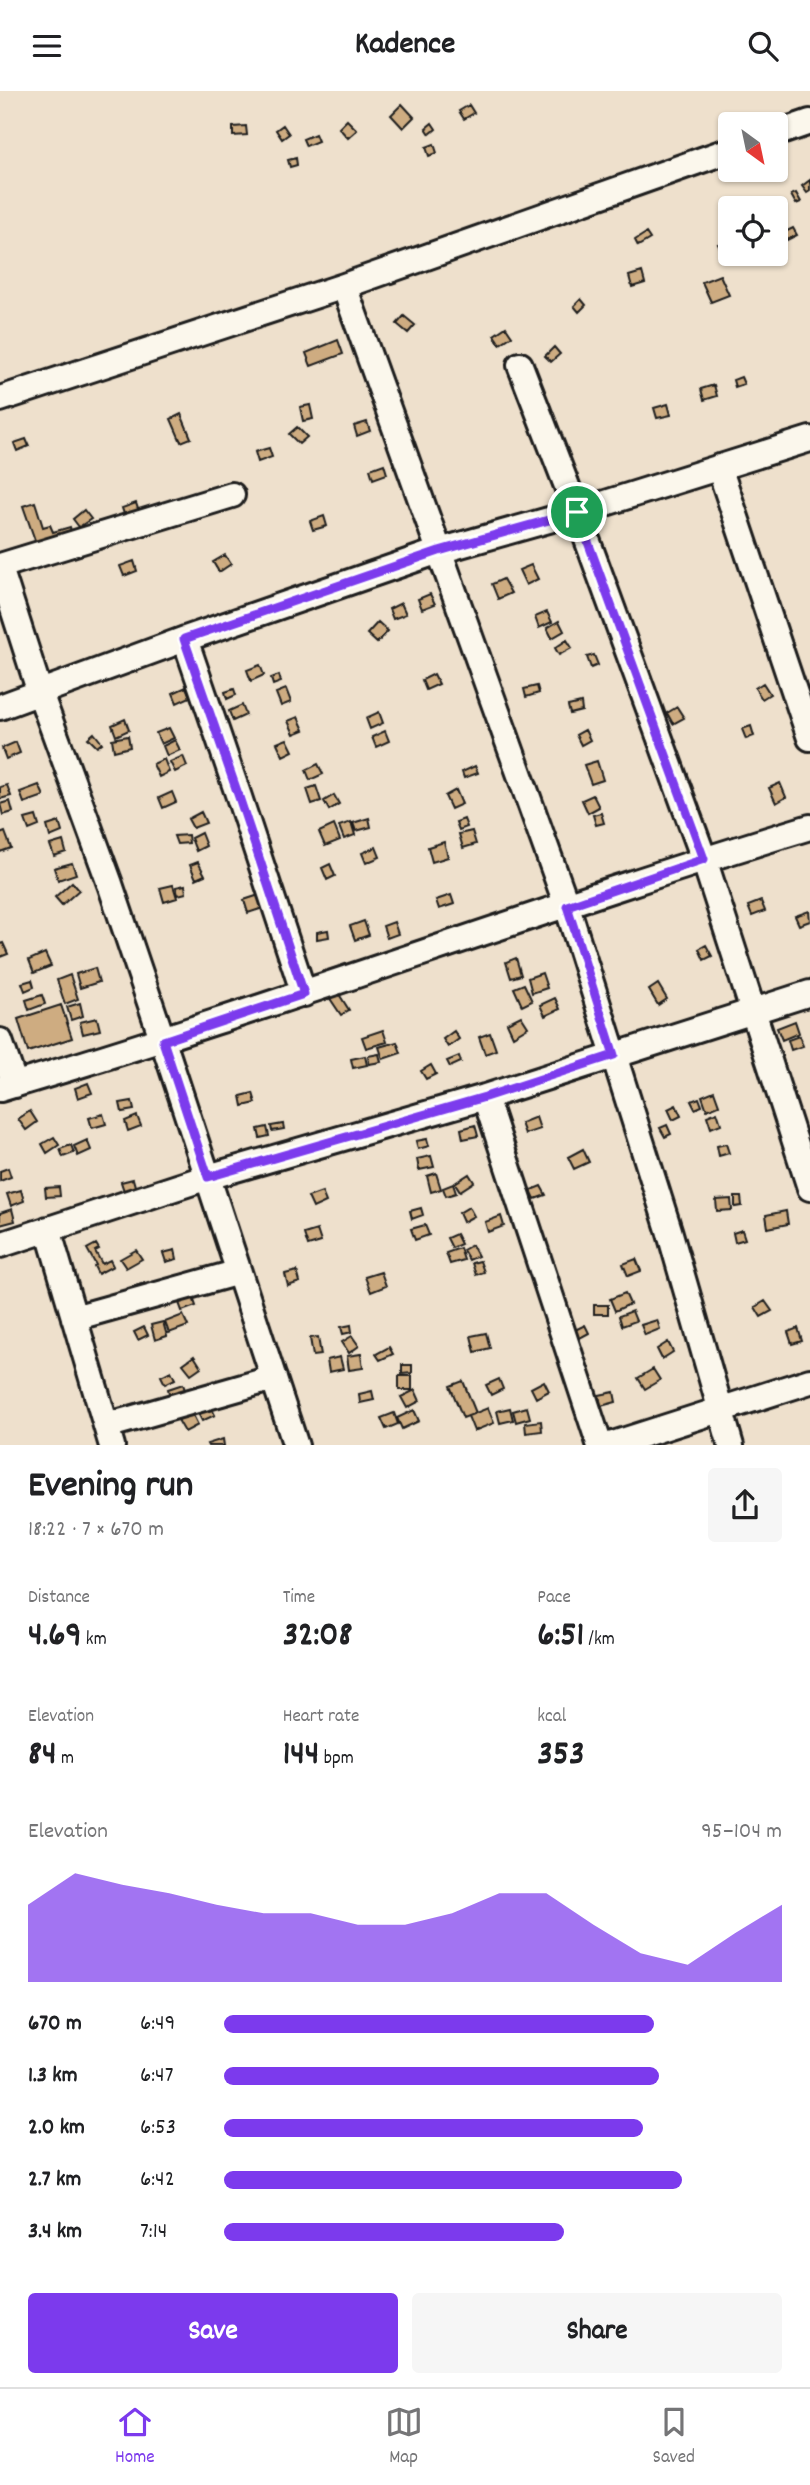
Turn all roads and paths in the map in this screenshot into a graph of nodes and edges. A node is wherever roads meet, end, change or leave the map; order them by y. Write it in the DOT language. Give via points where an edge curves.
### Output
graph roads {
  1 [pos="810,122"];
  2 [pos="788,130"];
  3 [pos="718,154"];
  4 [pos="344,286"];
  5 [pos="520,365"];
  6 [pos="0,399"];
  7 [pos="810,439"];
  8 [pos="719,467"];
  9 [pos="232,495"];
  10 [pos="577,512"];
  11 [pos="439,551"];
  12 [pos="0,567"];
  13 [pos="184,639"];
  14 [pos="40,693"];
  15 [pos="0,707"];
  16 [pos="810,738"];
  17 [pos="810,827"];
  18 [pos="704,859"];
  19 [pos="567,906"];
  20 [pos="810,993"];
  21 [pos="304,994"];
  22 [pos="753,1011"];
  23 [pos="0,1041"];
  24 [pos="163,1041"];
  25 [pos="614,1055"];
  26 [pos="8,1087"];
  27 [pos="485,1097"];
  28 [pos="208,1177"];
  29 [pos="810,1188"];
  30 [pos="48,1229"];
  31 [pos="0,1245"];
  32 [pos="239,1272"];
  33 [pos="74,1318"];
  34 [pos="274,1378"];
  35 [pos="810,1381"];
  36 [pos="721,1411"];
  37 [pos="109,1436"];
  38 [pos="296,1445"];
  39 [pos="600,1445"];
  40 [pos="607,1445"];
  41 [pos="731,1445"];
  1 -- 2 [label="street"];
  3 -- 4 [label="street"];
  4 -- 6 [label="street"];
  4 -- 11 [label="street"];
  5 -- 10 [label="street"];
  7 -- 8 [label="street"];
  8 -- 10 [label="street"];
  8 -- 16 [label="street"];
  9 -- 12 [label="street"];
  10 -- 11 [label="street"];
  10 -- 18 [label="street"];
  11 -- 13 [label="street"];
  11 -- 19 [label="street"];
  12 -- 14 [label="street"];
  13 -- 14 [label="street"];
  13 -- 21 [label="street"];
  14 -- 15 [label="street"];
  14 -- 24 [label="street"];
  17 -- 18 [label="street"];
  18 -- 19 [label="street"];
  18 -- 22 [label="street"];
  19 -- 21 [label="street"];
  19 -- 25 [label="street"];
  20 -- 22 [label="street"];
  21 -- 24 [label="street"];
  22 -- 25 [label="street"];
  22 -- 29 [label="street"];
  23 -- 26 [label="street"];
  24 -- 26 [label="street"];
  24 -- 28 [label="street"];
  25 -- 27 [label="street"];
  25 -- 36 [label="street"];
  27 -- 28 [label="street"];
  27 -- 39 [label="street"];
  28 -- 30 [label="street"];
  28 -- 32 [label="street"];
  30 -- 31 [label="street"];
  30 -- 33 [label="street"];
  32 -- 33 [label="street"];
  32 -- 34 [label="street"];
  33 -- 37 [label="street"];
  34 -- 37 [label="street"];
  34 -- 38 [label="street"];
  35 -- 36 [label="street"];
  36 -- 40 [label="street"];
  36 -- 41 [label="street"];
}
